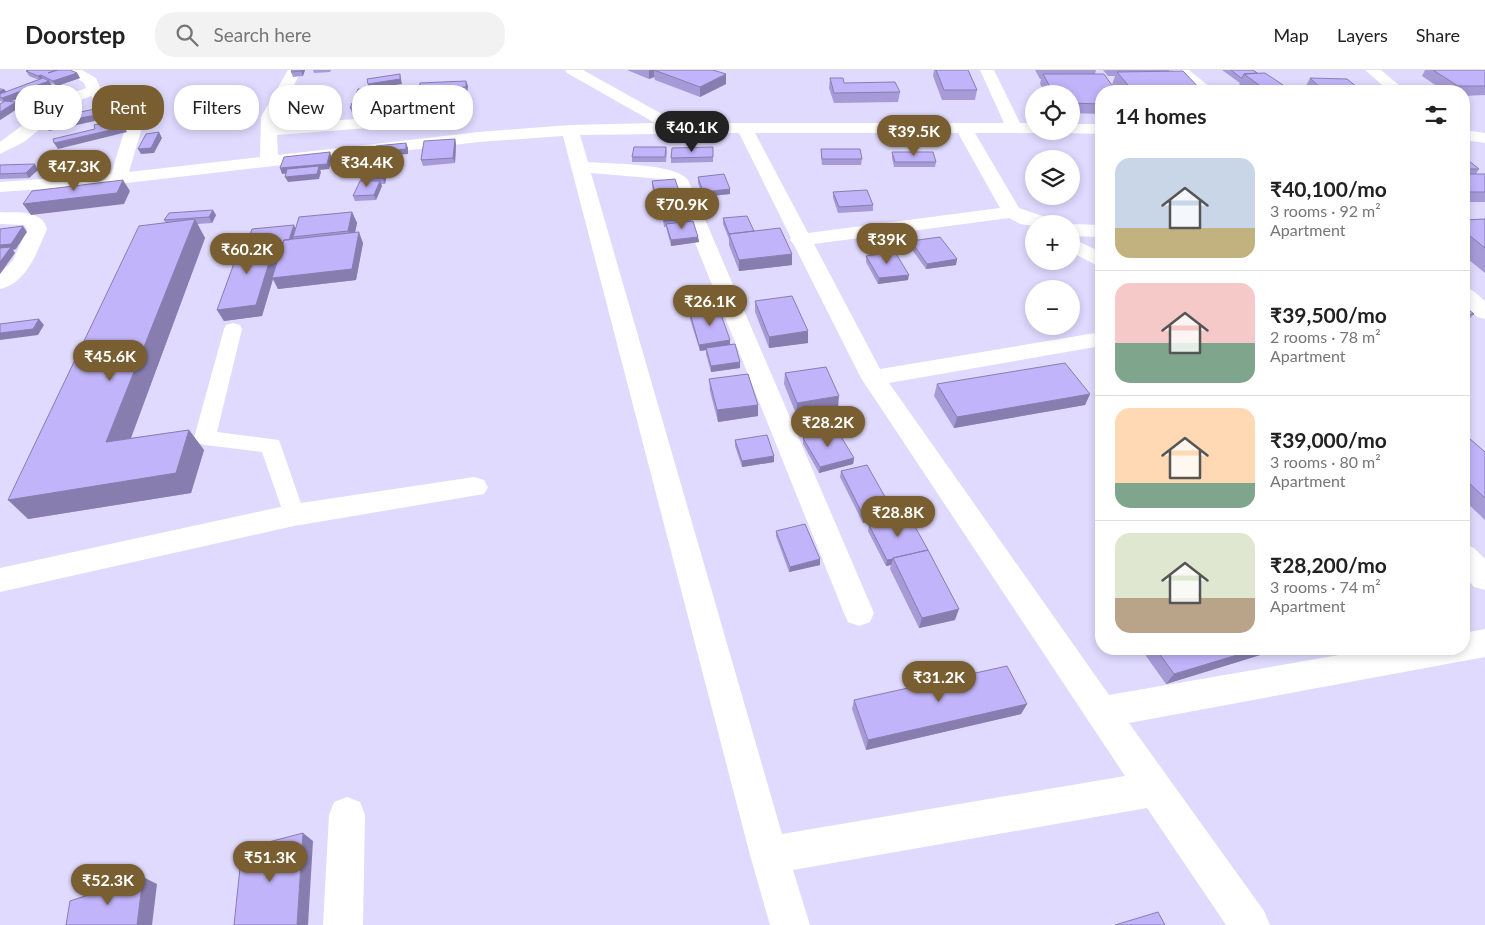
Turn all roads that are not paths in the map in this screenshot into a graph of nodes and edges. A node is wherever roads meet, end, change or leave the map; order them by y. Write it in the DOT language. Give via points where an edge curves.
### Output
graph roads {
  1 [pos="70,70"];
  2 [pos="295,70"];
  3 [pos="572,70"];
  4 [pos="987,70"];
  5 [pos="1180,70"];
  6 [pos="1372,70"];
  7 [pos="92,85"];
  8 [pos="1199,85"];
  9 [pos="1391,85"];
  10 [pos="92,91"];
  11 [pos="352,120"];
  12 [pos="674,128"];
  13 [pos="964,128"];
  14 [pos="1014,128"];
  15 [pos="1025,128"];
  16 [pos="745,129"];
  17 [pos="1080,129"];
  18 [pos="1095,129"];
  19 [pos="132,130"];
  20 [pos="570,130"];
  21 [pos="270,131"];
  22 [pos="1470,132"];
  23 [pos="1470,136"];
  24 [pos="1484,138"];
  25 [pos="0,149"];
  26 [pos="269,162"];
  27 [pos="580,167"];
  28 [pos="118,179"];
  29 [pos="0,186"];
  30 [pos="1012,212"];
  31 [pos="1025,216"];
  32 [pos="0,218"];
  33 [pos="1025,219"];
  34 [pos="1080,230"];
  35 [pos="1095,231"];
  36 [pos="800,240"];
  37 [pos="1080,249"];
  38 [pos="1095,257"];
  39 [pos="0,283"];
  40 [pos="1470,301"];
  41 [pos="1485,312"];
  42 [pos="233,329"];
  43 [pos="1095,340"];
  44 [pos="872,378"];
  45 [pos="474,487"];
  46 [pos="294,515"];
  47 [pos="1470,562"];
  48 [pos="1485,578"];
  49 [pos="0,580"];
  50 [pos="859,613"];
  51 [pos="1485,643"];
  52 [pos="1470,646"];
  53 [pos="1419,655"];
  54 [pos="1101,712"];
  55 [pos="1154,789"];
  56 [pos="347,815"];
  57 [pos="769,855"];
  58 [pos="343,925"];
  59 [pos="790,925"];
  60 [pos="1250,925"];
  1 -- 7 [label="street" via="91,81"];
  2 -- 21 [label="street" via="269,117"];
  3 -- 12 [label="street"];
  4 -- 14 [label="street"];
  5 -- 8 [label="street"];
  6 -- 9 [label="street"];
  10 -- 25 [label="street" via="65,101"];
  11 -- 21 [label="street" via="344,118"];
  12 -- 16 [label="street"];
  12 -- 20 [label="street"];
  13 -- 14 [label="street"];
  13 -- 16 [label="street"];
  13 -- 30 [label="street"];
  14 -- 15 [label="street"];
  16 -- 36 [label="street"];
  17 -- 18 [label="street"];
  19 -- 28 [label="street"];
  20 -- 26 [label="street" via="479,137"];
  20 -- 27 [label="street"];
  21 -- 26 [label="street"];
  22 -- 24 [label="street"];
  23 -- 24 [label="street"];
  26 -- 28 [label="street"];
  27 -- 50 [label="street" via="666,174 679,180"];
  27 -- 57 [label="street"];
  28 -- 29 [label="street"];
  30 -- 31 [label="street"];
  30 -- 33 [label="street"];
  30 -- 36 [label="street"];
  32 -- 39 [label="street" via="28,219 36,224 37,229 19,268"];
  34 -- 35 [label="street"];
  36 -- 44 [label="street"];
  37 -- 38 [label="street"];
  40 -- 41 [label="street"];
  42 -- 46 [label="lane" via="205,438 271,445"];
  43 -- 44 [label="street"];
  44 -- 54 [label="street"];
  45 -- 46 [label="street"];
  46 -- 49 [label="street"];
  47 -- 48 [label="street"];
  51 -- 52 [label="street"];
  53 -- 54 [label="street"];
  54 -- 55 [label="street"];
  55 -- 57 [label="street"];
  55 -- 60 [label="street"];
  56 -- 58 [label="street"];
  57 -- 59 [label="street"];
}
